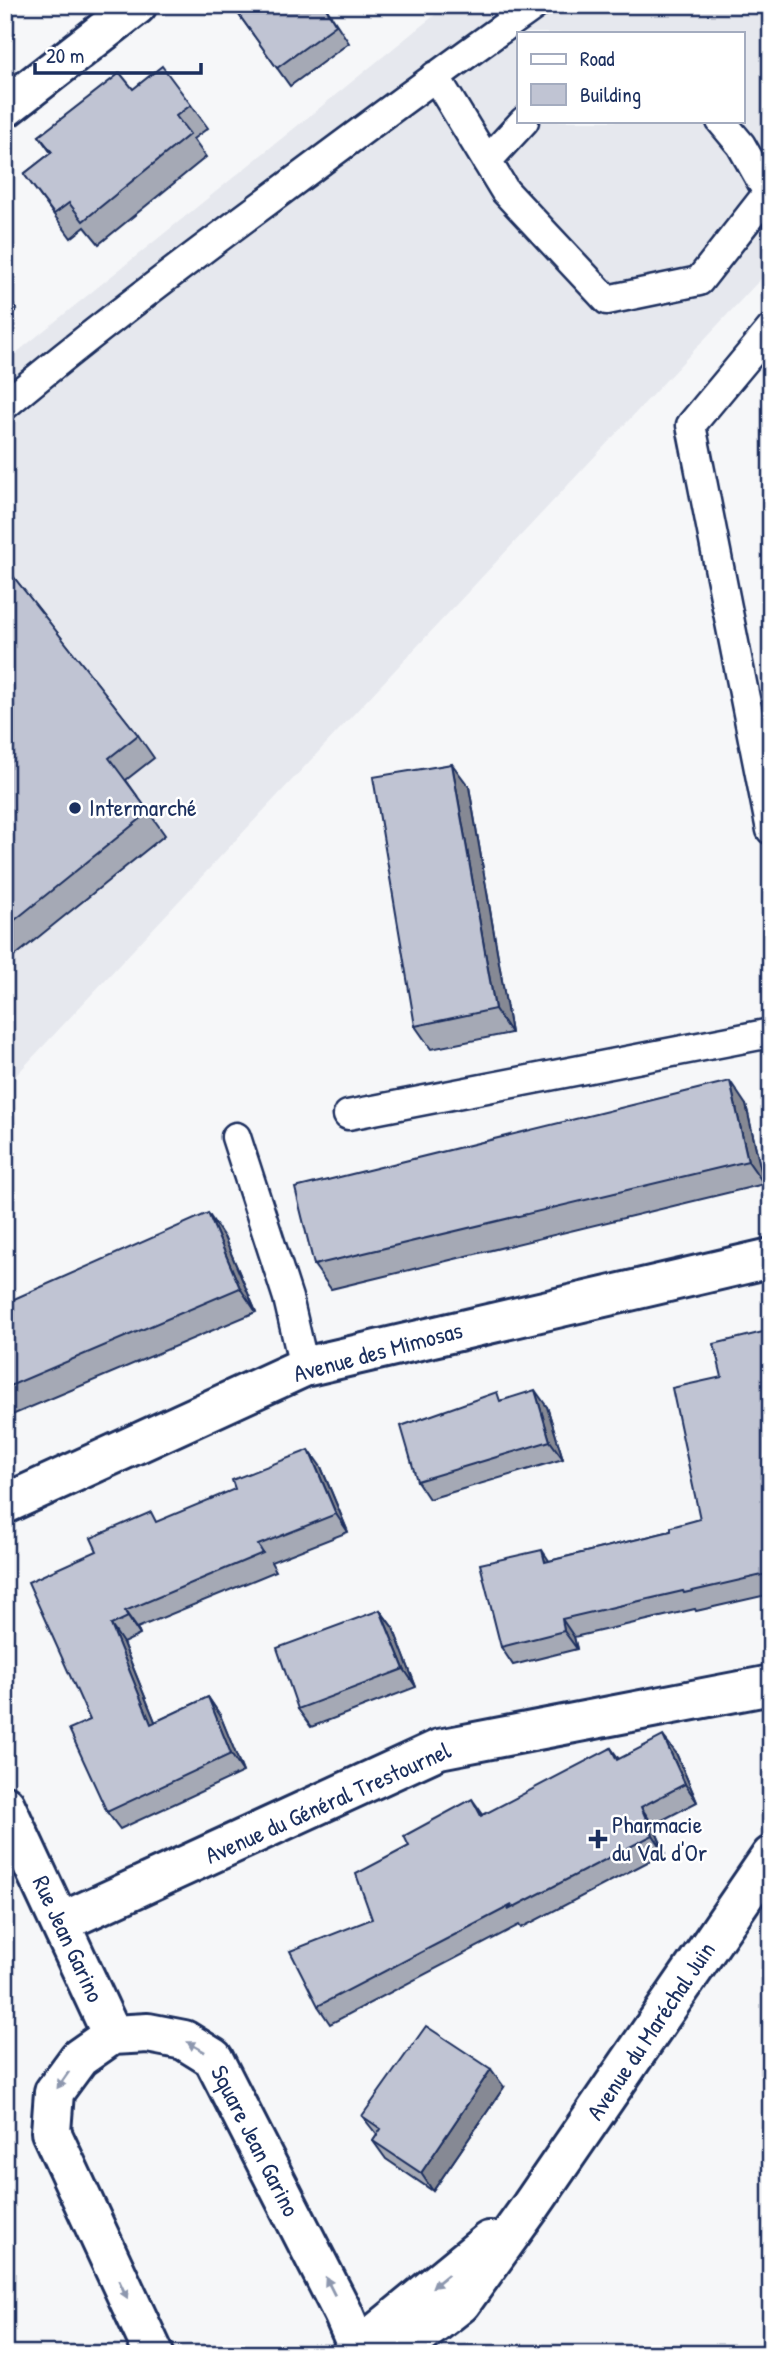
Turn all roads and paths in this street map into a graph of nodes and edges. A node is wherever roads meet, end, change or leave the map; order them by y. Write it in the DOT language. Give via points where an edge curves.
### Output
graph roads {
  1 [pos="137,5"];
  2 [pos="535,5"];
  3 [pos="435,76"];
  4 [pos="5,108"];
  5 [pos="523,122"];
  6 [pos="722,122"];
  7 [pos="487,161"];
  8 [pos="771,329"];
  9 [pos="5,405"];
  10 [pos="771,831"];
  11 [pos="771,1033"];
  12 [pos="348,1115"];
  13 [pos="236,1137"];
  14 [pos="771,1258"];
  15 [pos="304,1367"];
  16 [pos="5,1504"];
  17 [pos="771,1685"];
  18 [pos="5,1805"];
  19 [pos="771,1856"];
  20 [pos="62,1922"];
  21 [pos="112,2035"];
  22 [pos="531,2206"];
  23 [pos="355,2352"];
  24 [pos="153,2354"];
  25 [pos="396,2354"];
  1 -- 4 [label="street"];
  2 -- 3 [label="lane"];
  3 -- 7 [label="lane"];
  3 -- 9 [label="lane" via="168,275"];
  5 -- 7 [label="lane"];
  6 -- 7 [label="lane" via="768,193 699,281 607,300 505,191"];
  8 -- 10 [label="lane" via="691,425"];
  11 -- 12 [label="lane"];
  13 -- 15 [label="lane" via="288,1298"];
  14 -- 15 [label="street, Avenue des Mimosas"];
  15 -- 16 [label="street, Avenue des Mimosas"];
  17 -- 20 [label="street, Avenue du Général Trestournel" via="439,1749"];
  18 -- 20 [label="street, Rue Jean Garino"];
  19 -- 22 [label="street, Avenue du Maréchal Juin"];
  20 -- 21 [label="street, Rue Jean Garino"];
  23 -- 21 [label="street, Square Jean Garino, one-way" via="343,2313 214,2058 184,2040 148,2033"];
  21 -- 24 [label="street, one-way" via="79,2057 54,2092 51,2132"];
  22 -- 23 [label="street, Avenue du Maréchal Juin, one-way"];
  22 -- 25 [label="street, Avenue du Maréchal Juin" via="461,2302"];
}
